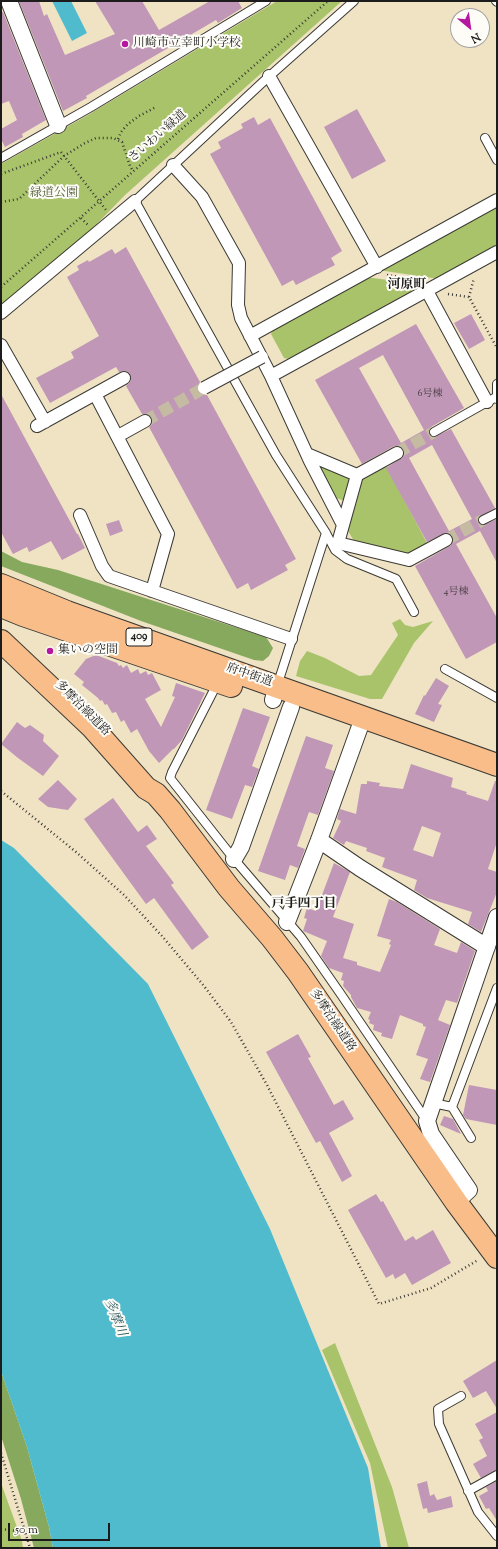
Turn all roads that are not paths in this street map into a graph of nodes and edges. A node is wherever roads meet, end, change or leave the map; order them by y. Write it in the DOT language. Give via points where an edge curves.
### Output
graph roads {
  1 [pos="9,1"];
  2 [pos="266,1"];
  3 [pos="354,1"];
  4 [pos="269,76"];
  5 [pos="58,125"];
  6 [pos="485,138"];
  7 [pos="1,158"];
  8 [pos="497,160"];
  9 [pos="173,165"];
  10 [pos="497,200"];
  11 [pos="135,201"];
  12 [pos="497,252"];
  13 [pos="372,269"];
  14 [pos="427,290"];
  15 [pos="1,313"];
  16 [pos="250,336"];
  17 [pos="1,345"];
  18 [pos="262,357"];
  19 [pos="271,376"];
  20 [pos="124,378"];
  21 [pos="497,384"];
  22 [pos="204,388"];
  23 [pos="96,394"];
  24 [pos="493,399"];
  25 [pos="145,421"];
  26 [pos="434,432"];
  27 [pos="118,436"];
  28 [pos="397,453"];
  29 [pos="307,454"];
  30 [pos="357,475"];
  31 [pos="497,513"];
  32 [pos="80,515"];
  33 [pos="483,520"];
  34 [pos="343,525"];
  35 [pos="326,533"];
  36 [pos="446,540"];
  37 [pos="1,585"];
  38 [pos="152,591"];
  39 [pos="1,606"];
  40 [pos="414,612"];
  41 [pos="1,629"];
  42 [pos="291,638"];
  43 [pos="1,641"];
  44 [pos="445,669"];
  45 [pos="218,681"];
  46 [pos="281,698"];
  47 [pos="497,698"];
  48 [pos="361,724"];
  49 [pos="497,765"];
  50 [pos="497,777"];
  51 [pos="156,794"];
  52 [pos="319,840"];
  53 [pos="234,859"];
  54 [pos="497,918"];
  55 [pos="287,922"];
  56 [pos="492,948"];
  57 [pos="497,988"];
  58 [pos="433,1103"];
  59 [pos="452,1108"];
  60 [pos="427,1121"];
  61 [pos="471,1138"];
  62 [pos="456,1202"];
  63 [pos="488,1258"];
  64 [pos="461,1396"];
  65 [pos="497,1475"];
  66 [pos="468,1491"];
  67 [pos="497,1536"];
  1 -- 5 [label="street"];
  2 -- 5 [label="lane"];
  3 -- 4 [label="lane"];
  4 -- 9 [label="lane"];
  4 -- 13 [label="street"];
  5 -- 7 [label="lane"];
  6 -- 8 [label="lane"];
  9 -- 11 [label="lane"];
  9 -- 16 [label="street" via="202,197 239,263 238,305"];
  10 -- 13 [label="street"];
  11 -- 15 [label="street"];
  11 -- 35 [label="lane" via="276,455"];
  12 -- 14 [label="street"];
  13 -- 16 [label="street"];
  14 -- 19 [label="street"];
  14 -- 24 [label="street"];
  16 -- 18 [label="street"];
  17 -- 23 [label="street" via="41,424"];
  18 -- 19 [label="street"];
  18 -- 22 [label="street, bridge"];
  19 -- 29 [label="street"];
  20 -- 23 [label="street"];
  21 -- 24 [label="lane"];
  23 -- 27 [label="street"];
  24 -- 26 [label="lane"];
  25 -- 27 [label="street"];
  27 -- 38 [label="street" via="168,534"];
  28 -- 30 [label="street"];
  29 -- 30 [label="street"];
  29 -- 34 [label="street"];
  30 -- 34 [label="street"];
  31 -- 33 [label="lane"];
  32 -- 38 [label="street" via="102,566 109,576"];
  34 -- 36 [label="street" via="338,543 409,560"];
  35 -- 40 [label="lane" via="335,550 347,559 396,579"];
  35 -- 42 [label="lane"];
  37 -- 46 [label="main road, 府中街道 / 409"];
  38 -- 42 [label="street"];
  39 -- 45 [label="main road, 府中街道 / 409" via="22,615 30,626 44,633 74,643 99,640"];
  41 -- 51 [label="main road, 多摩沿線道路" via="63,691 80,697 105,720 112,740 153,781"];
  42 -- 46 [label="lane"];
  43 -- 51 [label="main road, 多摩沿線道路" via="92,727 146,788"];
  44 -- 47 [label="lane"];
  45 -- 46 [label="main road, 府中街道 / 409"];
  45 -- 53 [label="lane" via="170,778"];
  46 -- 48 [label="main road, 府中街道 / 409"];
  46 -- 53 [label="street" via="241,847"];
  48 -- 49 [label="main road, 府中街道 / 409"];
  48 -- 50 [label="main road, 府中街道 / 409"];
  48 -- 52 [label="street"];
  51 -- 62 [label="main road, 多摩沿線道路" via="228,888 298,972"];
  52 -- 55 [label="street"];
  52 -- 56 [label="street" via="360,868"];
  53 -- 55 [label="lane"];
  54 -- 56 [label="street"];
  55 -- 60 [label="lane" via="340,993"];
  56 -- 58 [label="street"];
  57 -- 59 [label="lane"];
  58 -- 59 [label="lane"];
  58 -- 60 [label="street"];
  59 -- 61 [label="lane"];
  60 -- 62 [label="street" via="431,1134 469,1190"];
  62 -- 63 [label="main road, 多摩沿線道路"];
  64 -- 66 [label="lane" via="438,1409 439,1424"];
  65 -- 66 [label="lane"];
  66 -- 67 [label="lane" via="478,1512"];
}
